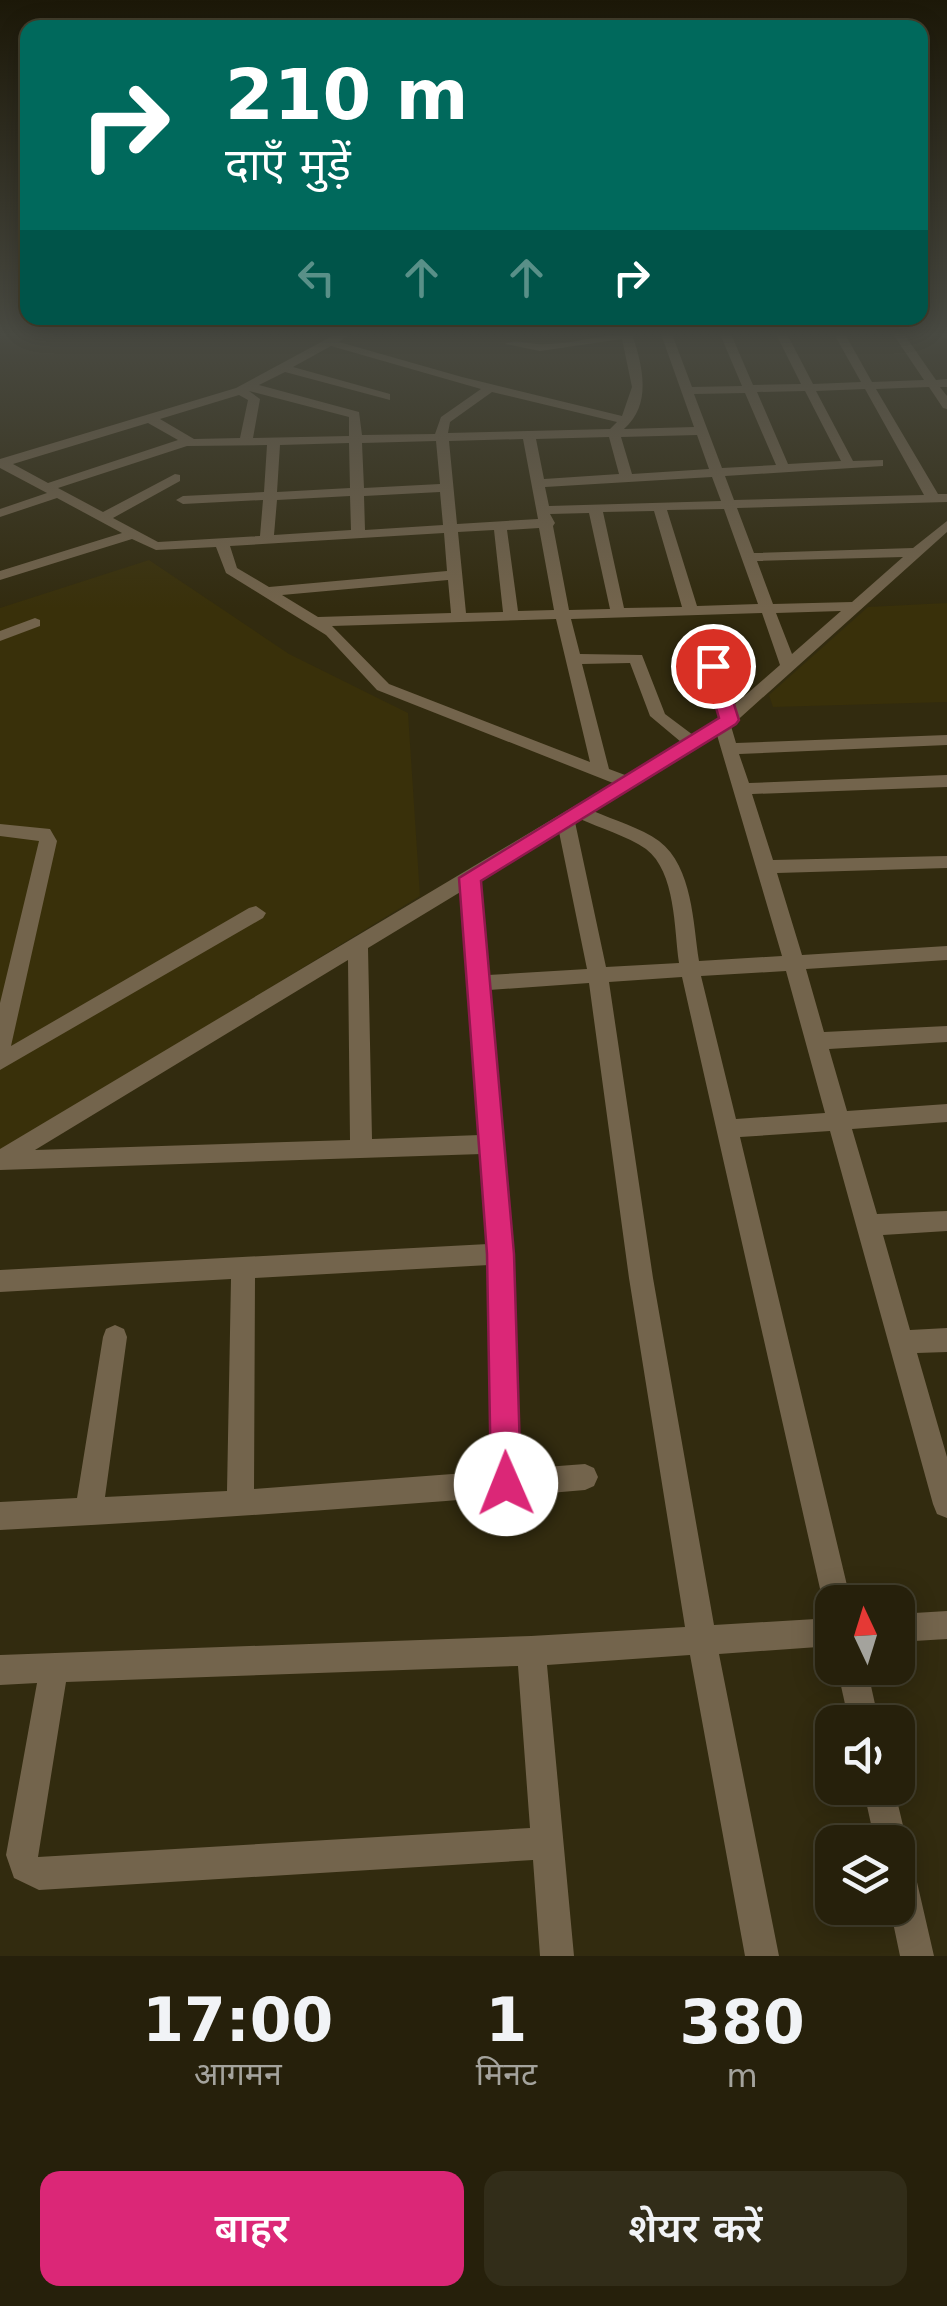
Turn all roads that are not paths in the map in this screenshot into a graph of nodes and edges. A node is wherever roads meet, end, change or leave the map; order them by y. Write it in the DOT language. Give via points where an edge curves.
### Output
graph roads {
  1 [pos="133,425"];
  2 [pos="160,425"];
  3 [pos="250,425"];
  4 [pos="357,425"];
  5 [pos="444,425"];
  6 [pos="622,425"];
  7 [pos="699,425"];
  8 [pos="765,425"];
  9 [pos="828,425"];
  10 [pos="895,425"];
  11 [pos="701,431"];
  12 [pos="614,433"];
  13 [pos="529,435"];
  14 [pos="443,436"];
  15 [pos="356,438"];
  16 [pos="274,441"];
  17 [pos="186,442"];
  18 [pos="247,442"];
  19 [pos="1,463"];
  20 [pos="878,464"];
  21 [pos="849,465"];
  22 [pos="784,469"];
  23 [pos="715,473"];
  24 [pos="175,478"];
  25 [pos="627,478"];
  26 [pos="539,483"];
  27 [pos="448,488"];
  28 [pos="51,491"];
  29 [pos="358,491"];
  30 [pos="269,496"];
  31 [pos="940,498"];
  32 [pos="183,500"];
  33 [pos="727,504"];
  34 [pos="659,506"];
  35 [pos="595,509"];
  36 [pos="0,512"];
  37 [pos="547,517"];
  38 [pos="101,518"];
  39 [pos="947,524"];
  40 [pos="500,526"];
  41 [pos="450,528"];
  42 [pos="358,532"];
  43 [pos="130,535"];
  44 [pos="267,539"];
  45 [pos="222,543"];
  46 [pos="916,552"];
  47 [pos="747,556"];
  48 [pos="454,575"];
  49 [pos="0,576"];
  50 [pos="268,592"];
  51 [pos="856,606"];
  52 [pos="767,609"];
  53 [pos="691,611"];
  54 [pos="618,613"];
  55 [pos="562,615"];
  56 [pos="511,617"];
  57 [pos="459,618"];
  58 [pos="312,622"];
  59 [pos="35,623"];
  60 [pos="0,636"];
  61 [pos="705,638"];
  62 [pos="572,659"];
  63 [pos="789,667"];
  64 [pos="726,722"];
  65 [pos="947,740"];
  66 [pos="692,743"];
  67 [pos="731,749"];
  68 [pos="600,771"];
  69 [pos="947,781"];
  70 [pos="626,782"];
  71 [pos="742,789"];
  72 [pos="572,815"];
  73 [pos="0,830"];
  74 [pos="947,862"];
  75 [pos="766,868"];
  76 [pos="470,878"];
  77 [pos="256,913"];
  78 [pos="358,945"];
  79 [pos="947,953"];
  80 [pos="793,961"];
  81 [pos="690,970"];
  82 [pos="598,975"];
  83 [pos="479,982"];
  84 [pos="947,1034"];
  85 [pos="816,1041"];
  86 [pos="0,1046"];
  87 [pos="0,1062"];
  88 [pos="947,1113"];
  89 [pos="838,1118"];
  90 [pos="728,1129"];
  91 [pos="493,1144"];
  92 [pos="361,1148"];
  93 [pos="0,1160"];
  94 [pos="947,1221"];
  95 [pos="867,1225"];
  96 [pos="501,1254"];
  97 [pos="243,1271"];
  98 [pos="0,1282"];
  99 [pos="114,1336"];
  100 [pos="947,1340"];
  101 [pos="901,1342"];
  102 [pos="941,1464"];
  103 [pos="585,1476"];
  104 [pos="506,1484"];
  105 [pos="240,1504"];
  106 [pos="947,1504"];
  107 [pos="88,1512"];
  108 [pos="0,1516"];
  109 [pos="833,1585"];
  110 [pos="947,1626"];
  111 [pos="915,1627"];
  112 [pos="815,1633"];
  113 [pos="702,1640"];
  114 [pos="532,1652"];
  115 [pos="54,1668"];
  116 [pos="0,1670"];
  117 [pos="547,1843"];
  118 [pos="910,1925"];
  119 [pos="557,1956"];
  120 [pos="762,1956"];
  121 [pos="917,1956"];
  1 -- 19 [label="street"];
  2 -- 17 [label="street"];
  3 -- 18 [label="street"];
  4 -- 15 [label="street"];
  5 -- 14 [label="street"];
  6 -- 12 [label="street"];
  7 -- 11 [label="street"];
  8 -- 22 [label="street"];
  9 -- 21 [label="street"];
  10 -- 31 [label="street"];
  11 -- 12 [label="street"];
  11 -- 23 [label="street"];
  12 -- 13 [label="street"];
  12 -- 25 [label="street"];
  13 -- 14 [label="street"];
  13 -- 26 [label="street"];
  14 -- 15 [label="street"];
  14 -- 27 [label="street"];
  15 -- 16 [label="street"];
  15 -- 29 [label="street"];
  16 -- 18 [label="street"];
  16 -- 30 [label="street"];
  17 -- 18 [label="street"];
  17 -- 28 [label="street"];
  19 -- 28 [label="street"];
  20 -- 21 [label="street"];
  21 -- 22 [label="street"];
  22 -- 23 [label="street"];
  23 -- 25 [label="street"];
  23 -- 33 [label="street"];
  24 -- 38 [label="street"];
  25 -- 26 [label="street"];
  26 -- 37 [label="street"];
  27 -- 29 [label="street"];
  27 -- 41 [label="street"];
  28 -- 36 [label="street"];
  28 -- 38 [label="street"];
  29 -- 30 [label="street"];
  29 -- 42 [label="street"];
  30 -- 32 [label="street"];
  30 -- 44 [label="street"];
  31 -- 33 [label="street"];
  33 -- 34 [label="street"];
  33 -- 47 [label="street"];
  34 -- 35 [label="street"];
  34 -- 53 [label="street"];
  35 -- 37 [label="street"];
  35 -- 54 [label="street"];
  37 -- 40 [label="street"];
  37 -- 55 [label="street"];
  38 -- 43 [label="street"];
  39 -- 46 [label="street"];
  40 -- 41 [label="street"];
  40 -- 56 [label="street"];
  41 -- 42 [label="street"];
  41 -- 48 [label="street"];
  42 -- 44 [label="street"];
  43 -- 45 [label="street" via="162,546"];
  43 -- 49 [label="street"];
  44 -- 45 [label="street"];
  45 -- 50 [label="street" via="231,570"];
  46 -- 47 [label="street"];
  46 -- 51 [label="street"];
  47 -- 52 [label="street"];
  48 -- 50 [label="street"];
  48 -- 57 [label="street"];
  50 -- 58 [label="street"];
  51 -- 52 [label="street"];
  51 -- 63 [label="street"];
  52 -- 53 [label="street"];
  52 -- 63 [label="street"];
  53 -- 54 [label="street"];
  54 -- 55 [label="street"];
  55 -- 56 [label="street"];
  55 -- 62 [label="street"];
  56 -- 57 [label="street"];
  57 -- 58 [label="street"];
  58 -- 68 [label="street" via="335,635 383,687"];
  59 -- 60 [label="street"];
  61 -- 64 [label="street"];
  62 -- 66 [label="street" via="636,658 658,716"];
  62 -- 68 [label="street"];
  63 -- 64 [label="street"];
  64 -- 66 [label="street"];
  64 -- 67 [label="street"];
  65 -- 67 [label="street"];
  66 -- 70 [label="street"];
  67 -- 71 [label="street"];
  68 -- 70 [label="street"];
  69 -- 71 [label="street"];
  70 -- 72 [label="street"];
  71 -- 75 [label="street"];
  72 -- 76 [label="street"];
  72 -- 81 [label="street" via="662,853"];
  72 -- 82 [label="street"];
  73 -- 86 [label="street" via="34,830 48,840"];
  74 -- 75 [label="street"];
  75 -- 80 [label="street"];
  76 -- 78 [label="street"];
  76 -- 83 [label="street"];
  77 -- 87 [label="street"];
  78 -- 92 [label="street"];
  78 -- 93 [label="street"];
  79 -- 80 [label="street"];
  80 -- 81 [label="street"];
  80 -- 85 [label="street"];
  81 -- 82 [label="street"];
  81 -- 90 [label="street"];
  82 -- 83 [label="street"];
  82 -- 113 [label="street"];
  83 -- 91 [label="street"];
  84 -- 85 [label="street"];
  85 -- 89 [label="street"];
  88 -- 89 [label="street"];
  89 -- 90 [label="street"];
  89 -- 95 [label="street"];
  90 -- 109 [label="street"];
  91 -- 92 [label="street"];
  91 -- 96 [label="street"];
  92 -- 93 [label="street"];
  94 -- 95 [label="street"];
  95 -- 101 [label="street"];
  96 -- 97 [label="street"];
  96 -- 104 [label="street"];
  97 -- 98 [label="street"];
  97 -- 105 [label="street"];
  99 -- 107 [label="street"];
  100 -- 101 [label="street"];
  101 -- 102 [label="street"];
  102 -- 106 [label="street"];
  103 -- 104 [label="street"];
  104 -- 105 [label="street"];
  105 -- 107 [label="street"];
  107 -- 108 [label="street"];
  110 -- 111 [label="street"];
  112 -- 113 [label="street"];
  113 -- 114 [label="street"];
  113 -- 120 [label="street"];
  114 -- 115 [label="street"];
  114 -- 117 [label="street"];
  115 -- 116 [label="street"];
  115 -- 117 [label="street" via="22,1855 24,1867 39,1874"];
  117 -- 119 [label="street"];
  118 -- 121 [label="street"];
}
